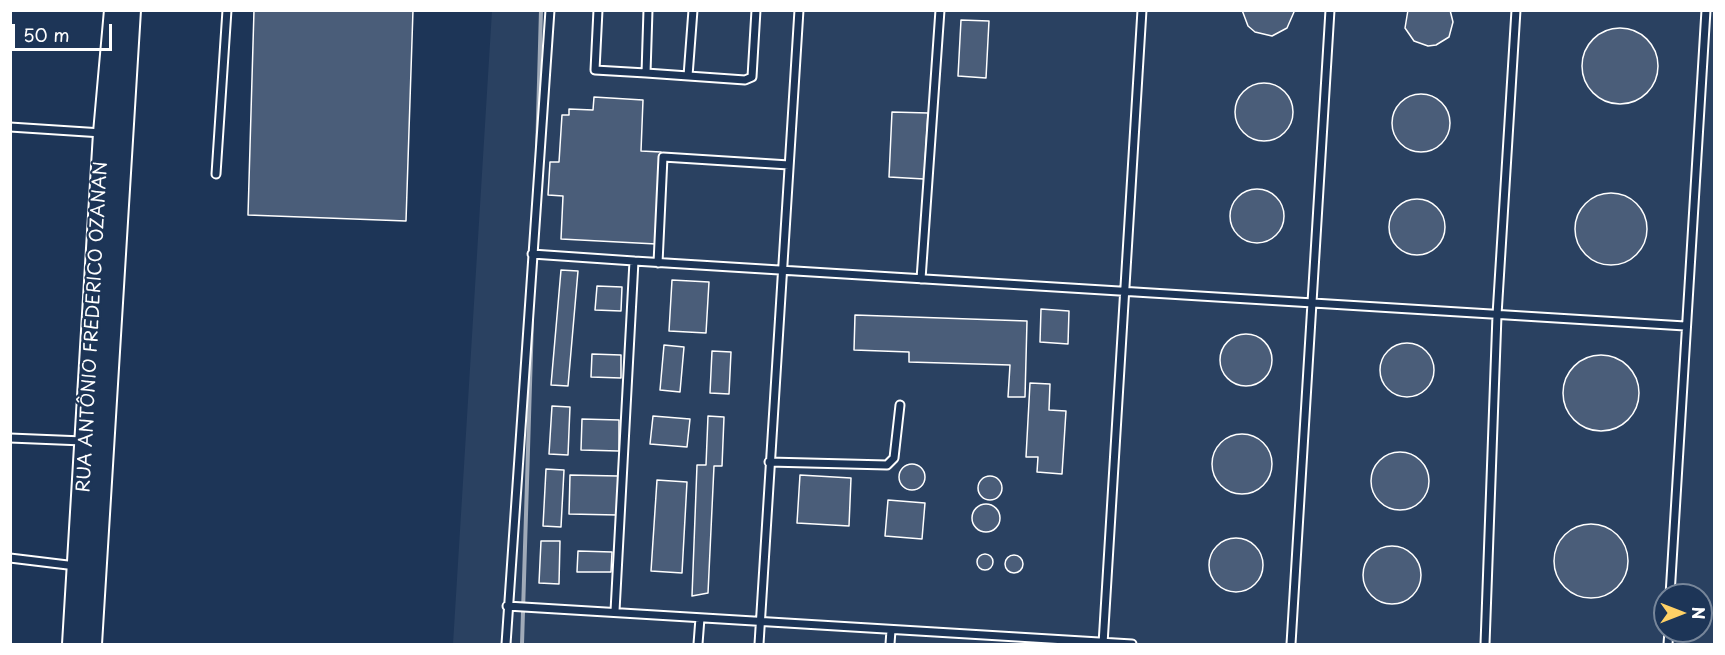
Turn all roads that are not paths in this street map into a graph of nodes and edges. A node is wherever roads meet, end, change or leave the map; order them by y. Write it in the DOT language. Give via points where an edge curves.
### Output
graph roads {
  1 [pos="115,10"];
  2 [pos="130,10"];
  3 [pos="227,10"];
  4 [pos="550,10"];
  5 [pos="598,10"];
  6 [pos="648,10"];
  7 [pos="693,10"];
  8 [pos="756,10"];
  9 [pos="799,10"];
  10 [pos="940,10"];
  11 [pos="1142,10"];
  12 [pos="1330,10"];
  13 [pos="1516,10"];
  14 [pos="1706,10"];
  15 [pos="645,74"];
  16 [pos="688,76"];
  17 [pos="10,126"];
  18 [pos="113,133"];
  19 [pos="789,165"];
  20 [pos="216,174"];
  21 [pos="532,254"];
  22 [pos="634,261"];
  23 [pos="658,263"];
  24 [pos="782,272"];
  25 [pos="921,279"];
  26 [pos="1125,293"];
  27 [pos="1312,304"];
  28 [pos="1497,315"];
  29 [pos="1685,326"];
  30 [pos="900,405"];
  31 [pos="10,438"];
  32 [pos="95,441"];
  33 [pos="769,462"];
  34 [pos="10,558"];
  35 [pos="78,567"];
  36 [pos="1671,583"];
  37 [pos="507,606"];
  38 [pos="615,611"];
  39 [pos="700,618"];
  40 [pos="760,623"];
  41 [pos="891,630"];
  42 [pos="1103,643"];
  43 [pos="73,645"];
  44 [pos="91,645"];
  45 [pos="506,645"];
  46 [pos="698,645"];
  47 [pos="759,645"];
  48 [pos="890,645"];
  49 [pos="1132,645"];
  50 [pos="1291,645"];
  51 [pos="1485,645"];
  1 -- 18 [label="main road, RUA ANTÔNIO FREDERICO OZANAN"];
  2 -- 18 [label="main road, RUA ANTÔNIO FREDERICO OZANAN"];
  3 -- 20 [label="lane"];
  4 -- 21 [label="lane"];
  5 -- 15 [label="lane" via="595,70"];
  6 -- 15 [label="lane"];
  7 -- 16 [label="lane"];
  8 -- 16 [label="lane" via="752,77 745,80"];
  9 -- 19 [label="lane"];
  10 -- 25 [label="lane"];
  11 -- 26 [label="lane"];
  12 -- 27 [label="lane"];
  13 -- 28 [label="lane"];
  14 -- 29 [label="lane"];
  15 -- 16 [label="lane"];
  17 -- 18 [label="lane"];
  18 -- 32 [label="main road, RUA ANTÔNIO FREDERICO OZANAN"];
  19 -- 23 [label="lane" via="663,157"];
  19 -- 24 [label="lane"];
  21 -- 22 [label="lane"];
  21 -- 37 [label="lane"];
  22 -- 23 [label="lane"];
  22 -- 38 [label="lane"];
  23 -- 24 [label="lane"];
  24 -- 25 [label="lane"];
  24 -- 33 [label="lane"];
  25 -- 26 [label="lane"];
  26 -- 27 [label="lane"];
  26 -- 42 [label="lane"];
  27 -- 28 [label="lane"];
  27 -- 50 [label="lane"];
  28 -- 29 [label="lane"];
  28 -- 51 [label="lane"];
  29 -- 36 [label="lane"];
  30 -- 33 [label="lane" via="894,458 887,465"];
  31 -- 32 [label="lane"];
  32 -- 35 [label="main road, RUA ANTÔNIO FREDERICO OZANAN"];
  32 -- 44 [label="main road, RUA ANTÔNIO FREDERICO OZANAN"];
  33 -- 40 [label="lane"];
  34 -- 35 [label="lane"];
  35 -- 43 [label="main road, RUA ANTÔNIO FREDERICO OZANAN"];
  37 -- 38 [label="lane"];
  37 -- 45 [label="lane"];
  38 -- 39 [label="lane"];
  39 -- 40 [label="lane"];
  39 -- 46 [label="lane"];
  40 -- 41 [label="lane"];
  40 -- 47 [label="lane"];
  41 -- 42 [label="lane"];
  41 -- 48 [label="lane"];
  42 -- 49 [label="lane"];
}
